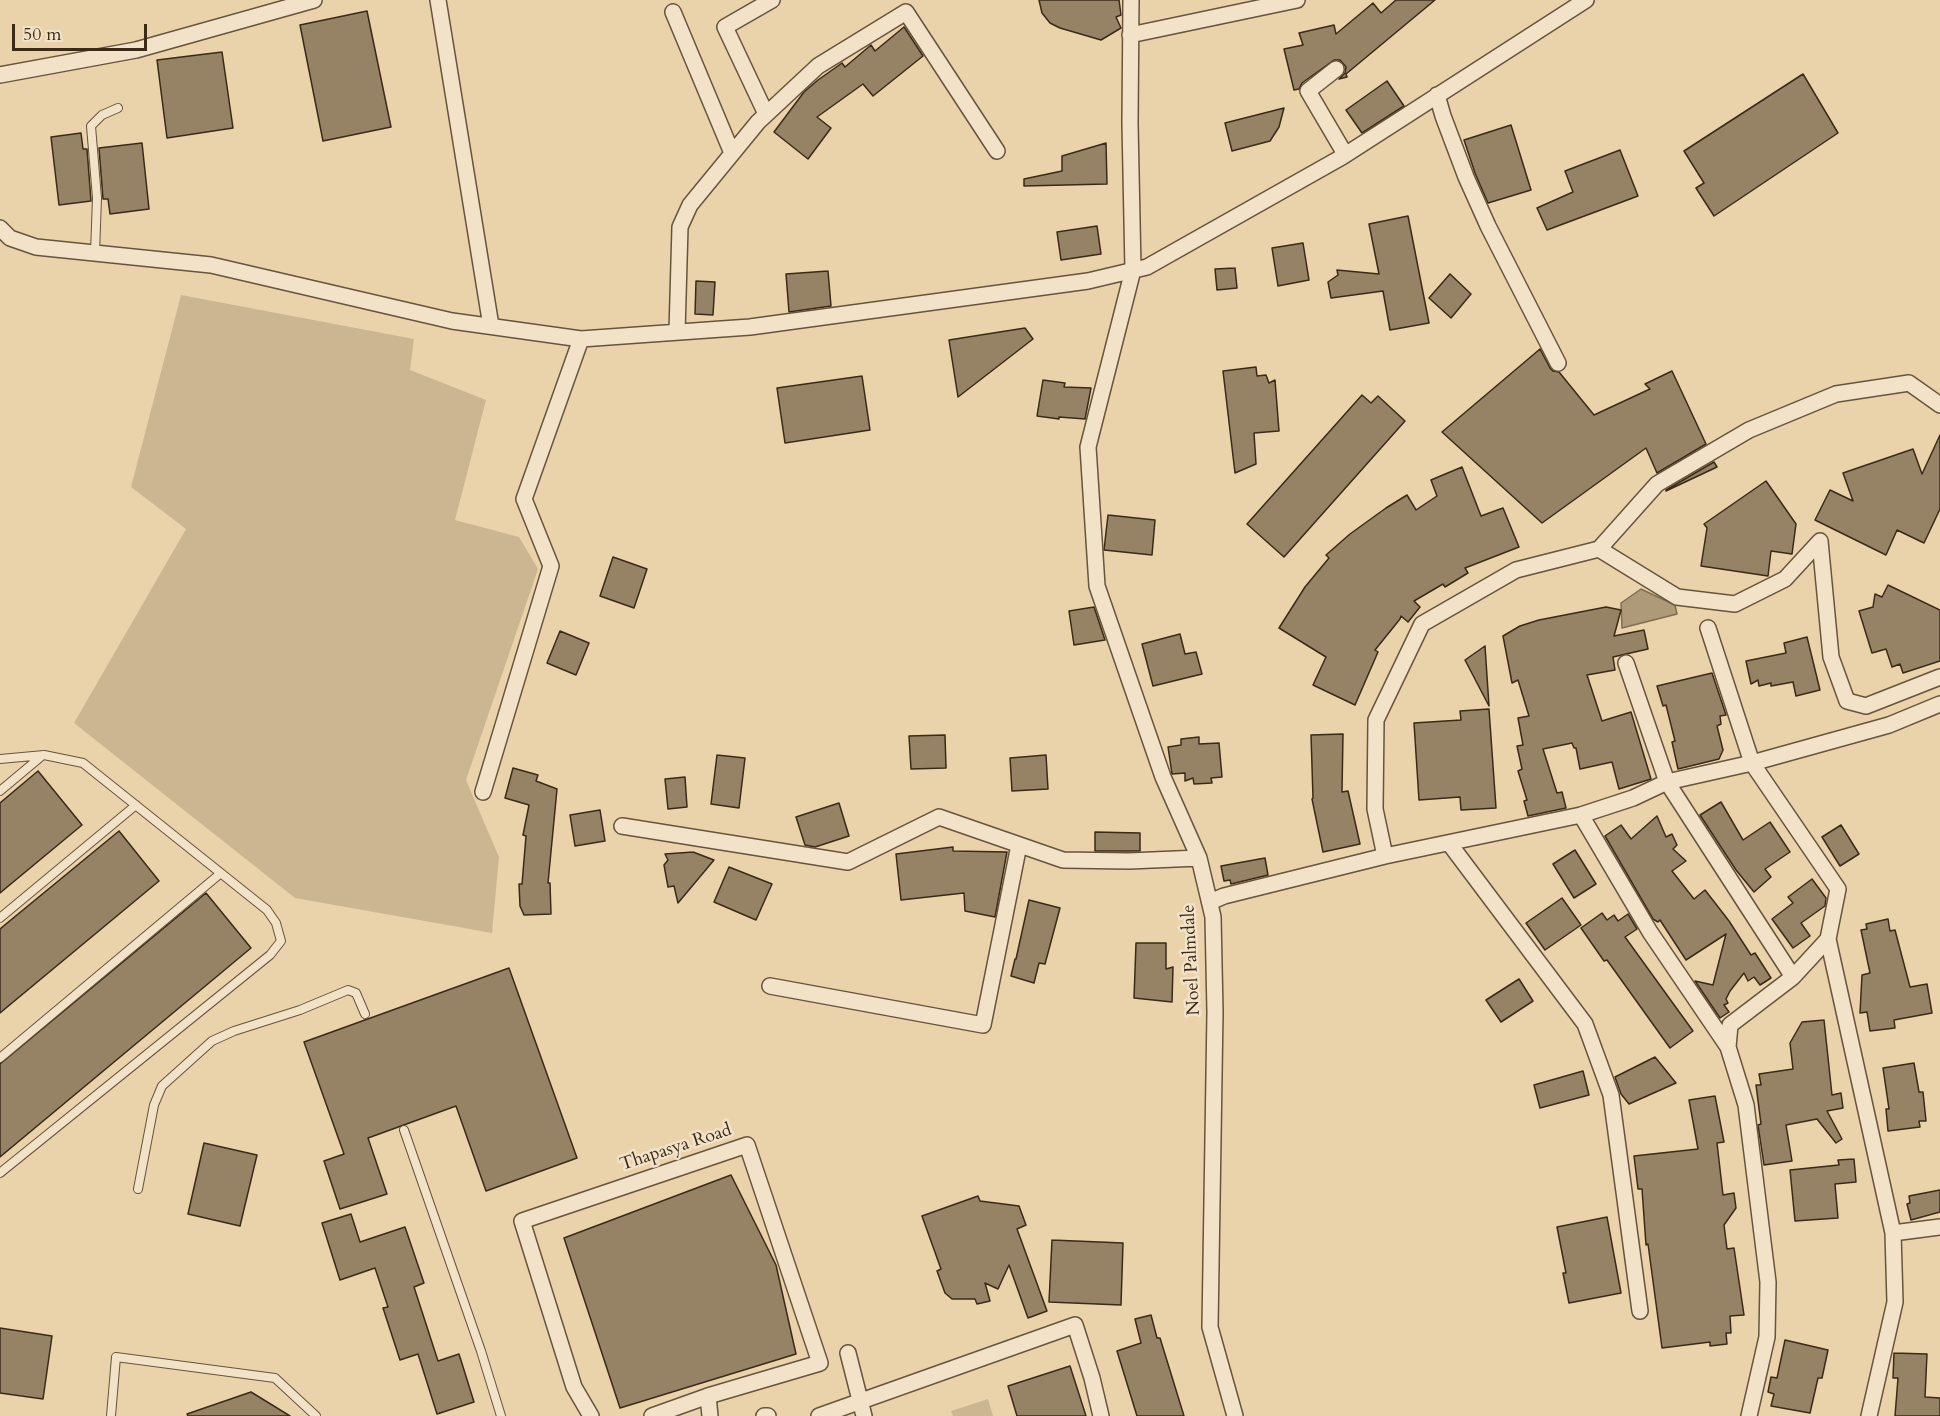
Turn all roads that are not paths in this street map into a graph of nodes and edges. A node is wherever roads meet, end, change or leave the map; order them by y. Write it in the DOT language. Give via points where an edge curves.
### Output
graph roads {
  1 [pos="314,0"];
  2 [pos="438,0"];
  3 [pos="772,0"];
  4 [pos="1131,0"];
  5 [pos="1298,0"];
  6 [pos="1582,1"];
  7 [pos="674,12"];
  8 [pos="1130,35"];
  9 [pos="1336,69"];
  10 [pos="0,75"];
  11 [pos="1437,95"];
  12 [pos="118,108"];
  13 [pos="766,114"];
  14 [pos="997,151"];
  15 [pos="732,153"];
  16 [pos="1345,154"];
  17 [pos="3,237"];
  18 [pos="95,253"];
  19 [pos="1133,270"];
  20 [pos="491,326"];
  21 [pos="677,332"];
  22 [pos="581,339"];
  23 [pos="1558,363"];
  24 [pos="1940,405"];
  25 [pos="1599,549"];
  26 [pos="1708,628"];
  27 [pos="1626,663"];
  28 [pos="1940,677"];
  29 [pos="1940,704"];
  30 [pos="44,754"];
  31 [pos="0,759"];
  32 [pos="1752,763"];
  33 [pos="1667,782"];
  34 [pos="0,791"];
  35 [pos="483,792"];
  36 [pos="136,805"];
  37 [pos="1581,815"];
  38 [pos="622,826"];
  39 [pos="1449,843"];
  40 [pos="1019,845"];
  41 [pos="1385,856"];
  42 [pos="1199,858"];
  43 [pos="221,873"];
  44 [pos="1210,902"];
  45 [pos="0,918"];
  46 [pos="1828,939"];
  47 [pos="1793,977"];
  48 [pos="770,986"];
  49 [pos="365,1014"];
  50 [pos="1728,1047"];
  51 [pos="0,1058"];
  52 [pos="404,1130"];
  53 [pos="0,1173"];
  54 [pos="138,1189"];
  55 [pos="1940,1227"];
  56 [pos="1893,1233"];
  57 [pos="1640,1311"];
  58 [pos="848,1353"];
  59 [pos="708,1396"];
  60 [pos="862,1409"];
  61 [pos="111,1416"];
  62 [pos="316,1416"];
  63 [pos="501,1416"];
  64 [pos="591,1416"];
  65 [pos="652,1416"];
  66 [pos="710,1416"];
  67 [pos="819,1416"];
  68 [pos="1101,1416"];
  69 [pos="1235,1416"];
  70 [pos="1749,1416"];
  71 [pos="1869,1416"];
  1 -- 10 [label="street" via="136,50"];
  2 -- 20 [label="street"];
  3 -- 13 [label="street" via="725,27"];
  4 -- 8 [label="street, Noel Palmdale"];
  5 -- 8 [label="street"];
  6 -- 11 [label="street"];
  7 -- 15 [label="street"];
  8 -- 19 [label="street, Noel Palmdale"];
  9 -- 16 [label="street" via="1308,91"];
  11 -- 16 [label="street"];
  11 -- 23 [label="street" via="1488,226"];
  12 -- 18 [label="lane" via="102,115 91,126 97,198"];
  13 -- 14 [label="street" via="818,66 906,12"];
  13 -- 15 [label="street"];
  15 -- 21 [label="street" via="690,204 680,227"];
  16 -- 19 [label="street" via="1147,267"];
  17 -- 18 [label="street" via="36,247"];
  18 -- 20 [label="street" via="211,265 452,321"];
  19 -- 21 [label="street" via="1076,283 750,327"];
  19 -- 42 [label="street, Noel Palmdale" via="1088,447 1097,586 1164,777"];
  20 -- 22 [label="street"];
  21 -- 22 [label="street"];
  22 -- 35 [label="street" via="524,499 551,566"];
  24 -- 25 [label="street" via="1909,383 1836,394 1749,430 1657,484"];
  25 -- 28 [label="street" via="1677,597 1735,604 1785,579 1820,541 1831,657 1847,701 1866,706"];
  25 -- 41 [label="street" via="1516,570 1422,624 1376,720 1375,809"];
  26 -- 32 [label="street"];
  27 -- 33 [label="street"];
  29 -- 32 [label="street" via="1889,725"];
  30 -- 31 [label="lane"];
  30 -- 34 [label="lane"];
  30 -- 36 [label="lane" via="83,762"];
  32 -- 33 [label="street"];
  32 -- 46 [label="street" via="1838,889"];
  33 -- 37 [label="street"];
  33 -- 47 [label="street"];
  36 -- 43 [label="lane"];
  36 -- 45 [label="lane"];
  37 -- 39 [label="street"];
  37 -- 50 [label="street" via="1650,932"];
  38 -- 40 [label="street" via="848,862 939,818"];
  39 -- 41 [label="street"];
  39 -- 57 [label="street" via="1585,1024 1611,1095"];
  40 -- 42 [label="street" via="1063,860"];
  40 -- 48 [label="street" via="984,1025"];
  41 -- 44 [label="street"];
  42 -- 44 [label="street, Noel Palmdale"];
  43 -- 51 [label="lane"];
  43 -- 53 [label="lane" via="267,910 281,941 270,955"];
  44 -- 69 [label="street, Noel Palmdale" via="1215,1012 1210,1327"];
  46 -- 47 [label="street"];
  46 -- 56 [label="street"];
  47 -- 50 [label="street" via="1730,1025"];
  49 -- 54 [label="lane" via="356,993 348,990 212,1041 162,1086 154,1105"];
  50 -- 70 [label="street" via="1746,1105 1768,1282 1767,1337"];
  52 -- 63 [label="lane"];
  55 -- 56 [label="street"];
  56 -- 71 [label="street" via="1895,1302"];
  58 -- 60 [label="street"];
  59 -- 64 [label="street, Thapasya Road" via="820,1363 747,1145 522,1221 574,1387"];
  59 -- 65 [label="street, Thapasya Road"];
  59 -- 66 [label="street"];
  60 -- 67 [label="street"];
  60 -- 68 [label="street" via="1075,1325"];
  61 -- 62 [label="lane" via="116,1357 275,1378"];
}
